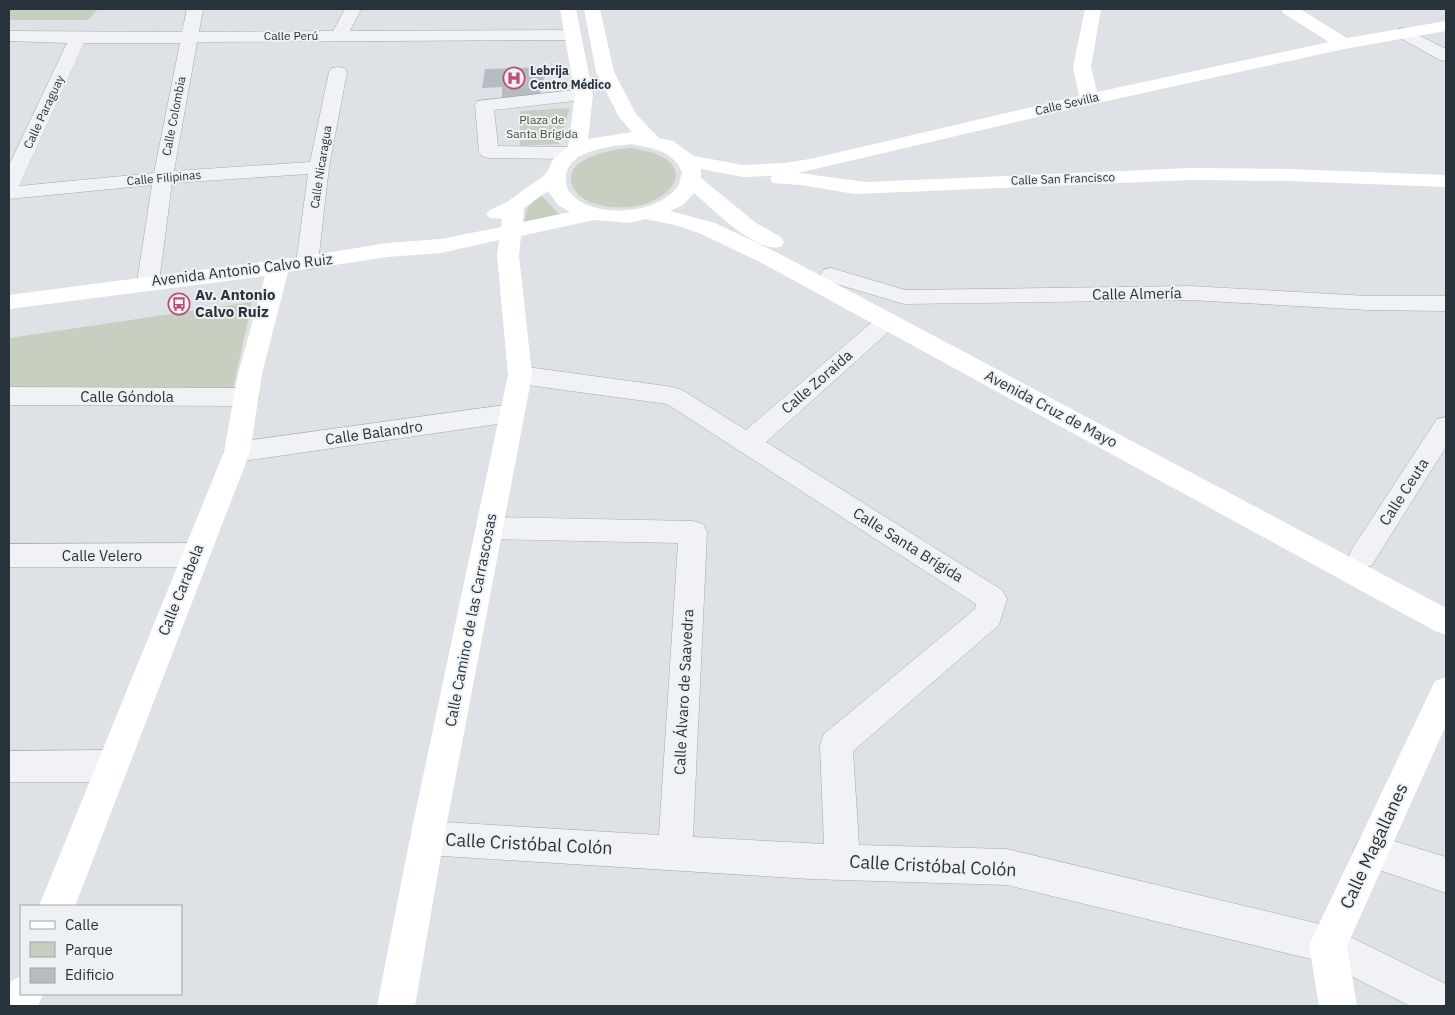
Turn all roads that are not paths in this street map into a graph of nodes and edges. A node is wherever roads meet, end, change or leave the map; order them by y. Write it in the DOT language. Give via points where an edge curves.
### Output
graph roads {
  1 [pos="195,9"];
  2 [pos="353,9"];
  3 [pos="568,9"];
  4 [pos="592,9"];
  5 [pos="1093,9"];
  6 [pos="1289,9"];
  7 [pos="1446,26"];
  8 [pos="1404,33"];
  9 [pos="572,35"];
  10 [pos="9,36"];
  11 [pos="190,36"];
  12 [pos="338,36"];
  13 [pos="78,38"];
  14 [pos="1344,44"];
  15 [pos="1446,56"];
  16 [pos="338,72"];
  17 [pos="584,95"];
  18 [pos="1089,98"];
  19 [pos="651,141"];
  20 [pos="575,152"];
  21 [pos="319,167"];
  22 [pos="555,177"];
  23 [pos="163,178"];
  24 [pos="1446,180"];
  25 [pos="692,182"];
  26 [pos="9,186"];
  27 [pos="9,193"];
  28 [pos="593,214"];
  29 [pos="649,214"];
  30 [pos="512,219"];
  31 [pos="307,263"];
  32 [pos="278,267"];
  33 [pos="831,275"];
  34 [pos="148,282"];
  35 [pos="9,302"];
  36 [pos="1446,304"];
  37 [pos="887,321"];
  38 [pos="520,375"];
  39 [pos="9,396"];
  40 [pos="246,397"];
  41 [pos="512,414"];
  42 [pos="1446,426"];
  43 [pos="748,444"];
  44 [pos="237,452"];
  45 [pos="489,528"];
  46 [pos="195,555"];
  47 [pos="9,556"];
  48 [pos="1362,558"];
  49 [pos="1446,603"];
  50 [pos="1446,622"];
  51 [pos="1446,691"];
  52 [pos="111,766"];
  53 [pos="9,767"];
  54 [pos="428,838"];
  55 [pos="1371,851"];
  56 [pos="675,852"];
  57 [pos="842,862"];
  58 [pos="1446,874"];
  59 [pos="58,905"];
  60 [pos="1328,945"];
  61 [pos="1446,1004"];
  62 [pos="396,1006"];
  63 [pos="1338,1006"];
  1 -- 11 [label="street, Calle Colombia"];
  2 -- 12 [label="street"];
  3 -- 9 [label="street"];
  4 -- 19 [label="street" via="605,72 628,117"];
  5 -- 18 [label="street" via="1082,67"];
  6 -- 14 [label="street"];
  7 -- 8 [label="street, Calle Sevilla"];
  8 -- 14 [label="street, Calle Sevilla"];
  8 -- 15 [label="street"];
  9 -- 12 [label="street, Calle Perú"];
  9 -- 17 [label="street"];
  10 -- 13 [label="street, Calle Perú"];
  11 -- 12 [label="street, Calle Perú"];
  11 -- 13 [label="street, Calle Perú"];
  11 -- 23 [label="street, Calle Colombia"];
  13 -- 26 [label="street, Calle Paraguay"];
  14 -- 18 [label="street, Calle Sevilla"];
  16 -- 21 [label="street, Calle Nicaragua"];
  17 -- 20 [label="street"];
  17 -- 20 [label="street" via="484,105 489,152"];
  18 -- 25 [label="street, Calle Sevilla" via="810,165 743,171"];
  19 -- 20 [label="street" via="612,139 593,143"];
  19 -- 25 [label="street" via="680,153"];
  20 -- 22 [label="street" via="564,160"];
  21 -- 23 [label="street, Calle Filipinas"];
  21 -- 31 [label="street, Calle Nicaragua"];
  22 -- 28 [label="street" via="556,189 564,199"];
  22 -- 30 [label="street, Avenida Antonio Calvo Ruiz"];
  23 -- 27 [label="street, Calle Filipinas"];
  23 -- 34 [label="street, Calle Colombia"];
  24 -- 25 [label="street, Calle San Francisco" via="1193,174 863,188 789,178 741,184"];
  25 -- 29 [label="street" via="668,206"];
  25 -- 33 [label="street, Avenida Cruz de Mayo" via="748,228"];
  28 -- 29 [label="street" via="611,217"];
  28 -- 30 [label="street, Avenida Antonio Calvo Ruiz"];
  29 -- 37 [label="street, Avenida Cruz de Mayo" via="707,228"];
  30 -- 31 [label="street, Avenida Antonio Calvo Ruiz" via="441,246 387,250"];
  30 -- 38 [label="street, Calle Camino de las Carrascosas" via="508,256"];
  31 -- 32 [label="street, Avenida Antonio Calvo Ruiz"];
  32 -- 34 [label="street, Avenida Antonio Calvo Ruiz"];
  32 -- 40 [label="street, Calle Carabela"];
  33 -- 36 [label="street, Calle Almería" via="904,297 1190,293"];
  33 -- 48 [label="street, Avenida Cruz de Mayo"];
  34 -- 35 [label="street, Avenida Antonio Calvo Ruiz"];
  37 -- 43 [label="street, Calle Zoraida"];
  37 -- 50 [label="street, Avenida Cruz de Mayo"];
  38 -- 41 [label="street, Calle Camino de las Carrascosas"];
  38 -- 43 [label="street, Calle Santa Brígida" via="673,396"];
  39 -- 40 [label="street, Calle Góndola"];
  40 -- 44 [label="street, Calle Carabela"];
  41 -- 44 [label="street, Calle Balandro"];
  41 -- 45 [label="street, Calle Camino de las Carrascosas"];
  42 -- 48 [label="street, Calle Ceuta"];
  43 -- 57 [label="street, Calle Santa Brígida" via="992,599 988,616 836,745"];
  44 -- 46 [label="street, Calle Carabela"];
  45 -- 54 [label="street, Calle Camino de las Carrascosas"];
  45 -- 56 [label="street, Calle Álvaro de Saavedra" via="693,532"];
  46 -- 47 [label="street, Calle Velero"];
  46 -- 52 [label="street, Calle Carabela"];
  48 -- 49 [label="street, Avenida Cruz de Mayo"];
  51 -- 55 [label="street, Calle Magallanes"];
  52 -- 53 [label="street"];
  52 -- 59 [label="street, Calle Carabela"];
  54 -- 56 [label="street, Calle Cristóbal Colón"];
  54 -- 62 [label="street, Calle Camino de las Carrascosas"];
  55 -- 58 [label="street"];
  55 -- 60 [label="street, Calle Magallanes"];
  56 -- 57 [label="street, Calle Cristóbal Colón"];
  57 -- 60 [label="street, Calle Cristóbal Colón" via="1007,867"];
  60 -- 61 [label="street, Calle Cristóbal Colón"];
  60 -- 63 [label="street"];
}
